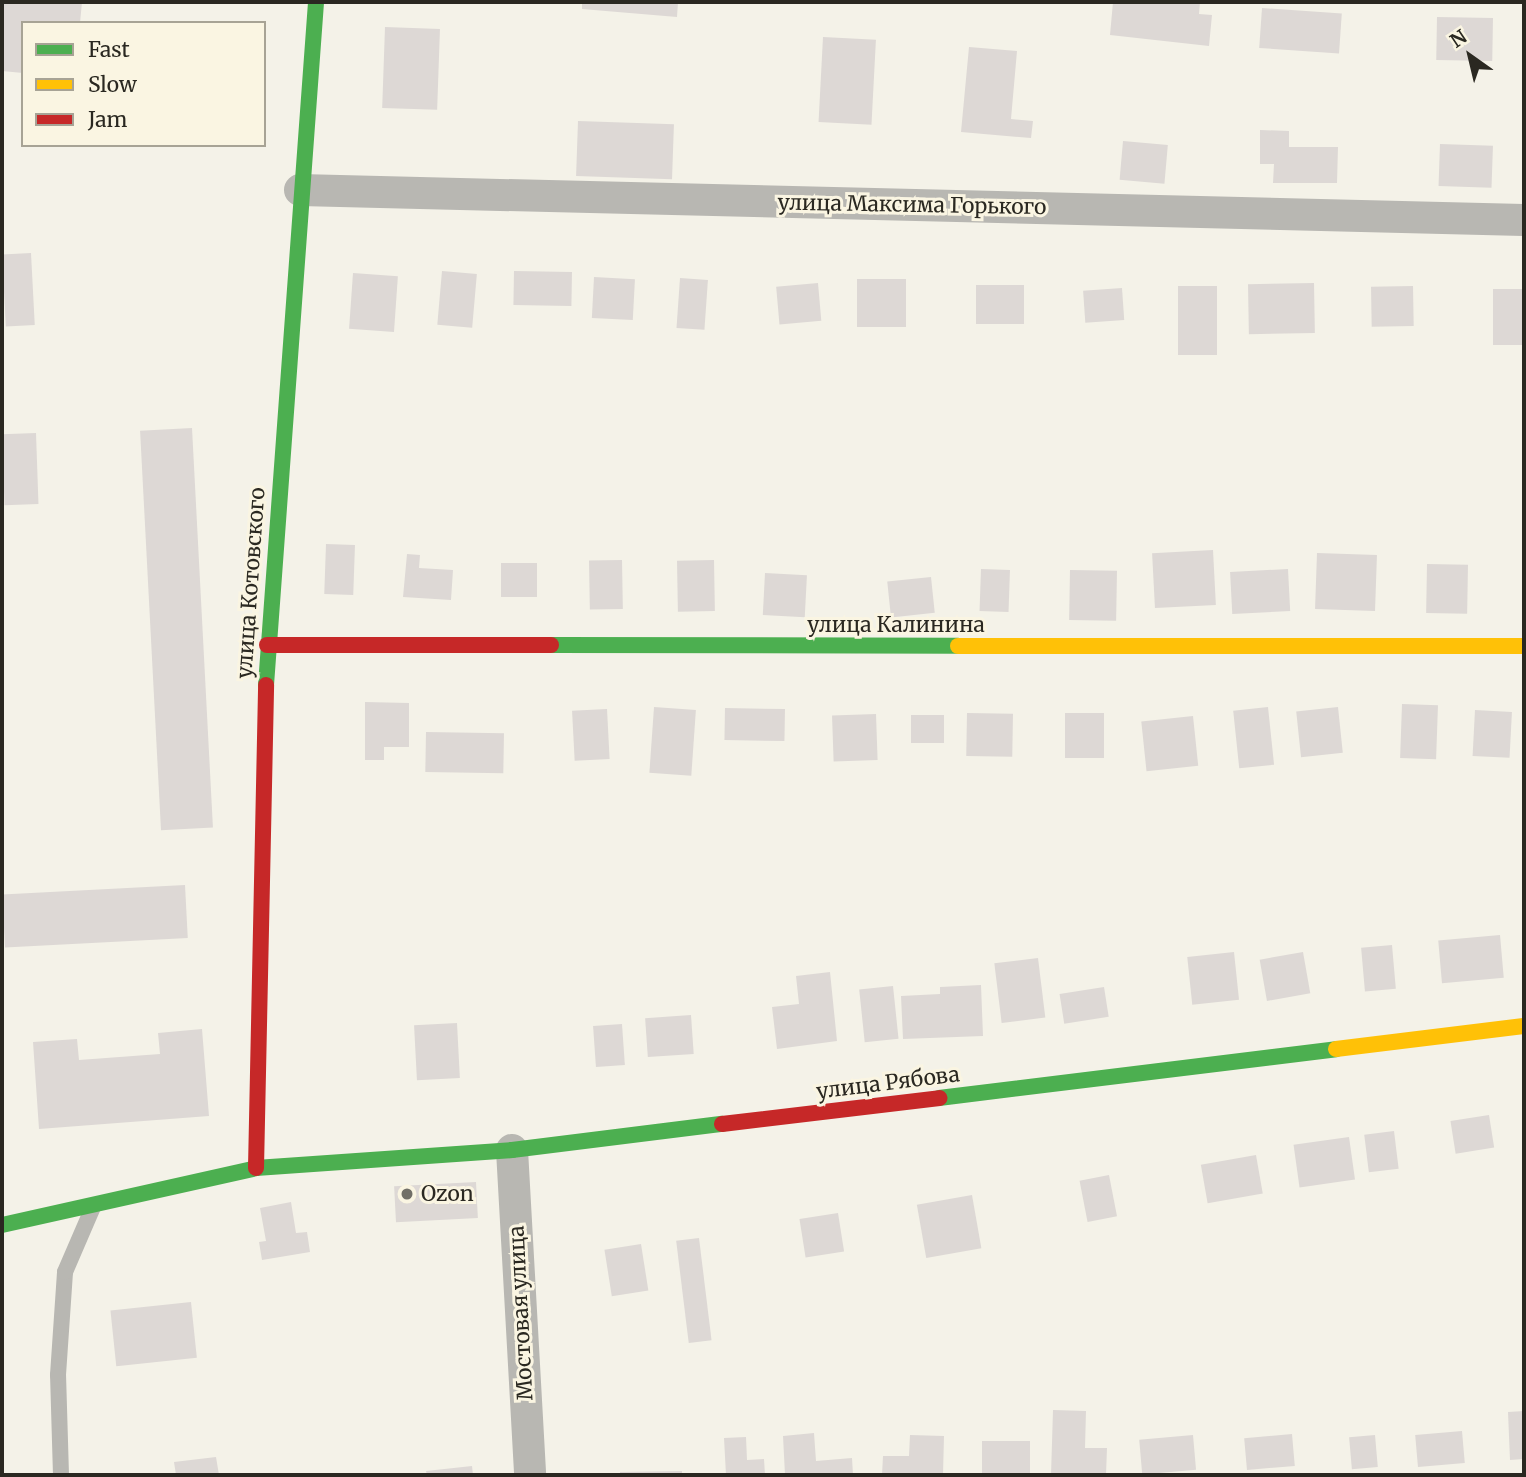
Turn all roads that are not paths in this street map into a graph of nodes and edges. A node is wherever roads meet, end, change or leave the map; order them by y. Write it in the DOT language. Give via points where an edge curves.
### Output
graph roads {
  1 [pos="316,2"];
  2 [pos="300,190"];
  3 [pos="1524,220"];
  4 [pos="267,645"];
  5 [pos="1524,646"];
  6 [pos="1524,1026"];
  7 [pos="512,1150"];
  8 [pos="256,1168"];
  9 [pos="94,1205"];
  10 [pos="2,1225"];
  11 [pos="61,1475"];
  12 [pos="530,1475"];
  1 -- 2 [label="street, улица Котовского"];
  2 -- 3 [label="street, улица Максима Горького"];
  2 -- 4 [label="street, улица Котовского"];
  4 -- 5 [label="street, улица Калинина"];
  4 -- 8 [label="street, улица Котовского"];
  6 -- 7 [label="street, улица Рябова"];
  7 -- 8 [label="street, улица Рябова"];
  7 -- 12 [label="street, Мостовая улица"];
  8 -- 9 [label="street, улица Рябова"];
  9 -- 10 [label="street, улица Рябова"];
  9 -- 11 [label="lane" via="65,1272 58,1376"];
}
